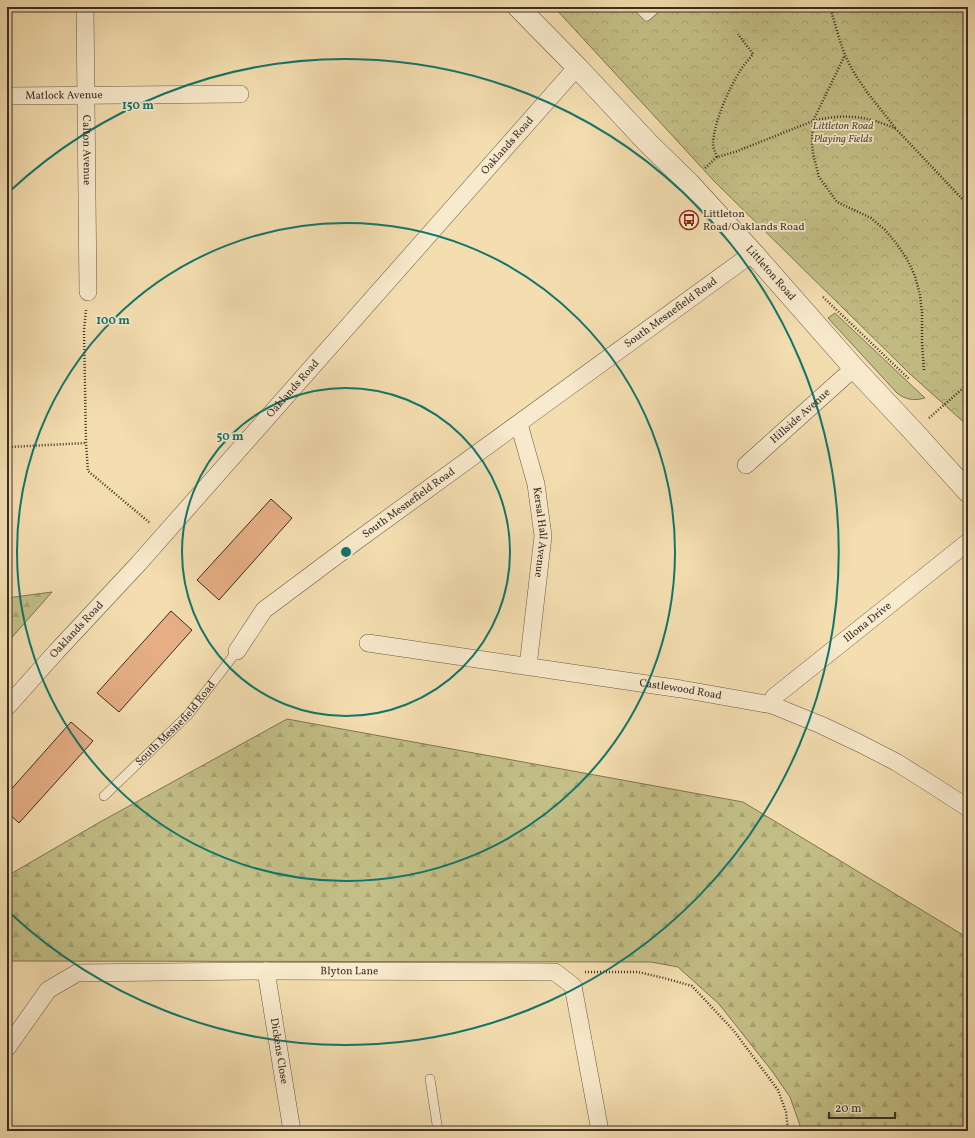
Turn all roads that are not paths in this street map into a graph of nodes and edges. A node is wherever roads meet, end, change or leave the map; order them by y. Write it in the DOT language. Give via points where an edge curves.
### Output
graph roads {
  1 [pos="85,7"];
  2 [pos="518,7"];
  3 [pos="638,7"];
  4 [pos="657,7"];
  5 [pos="577,67"];
  6 [pos="240,94"];
  7 [pos="86,95"];
  8 [pos="7,96"];
  9 [pos="754,253"];
  10 [pos="88,292"];
  11 [pos="854,368"];
  12 [pos="519,424"];
  13 [pos="746,465"];
  14 [pos="968,492"];
  15 [pos="968,542"];
  16 [pos="368,643"];
  17 [pos="237,651"];
  18 [pos="528,666"];
  19 [pos="772,705"];
  20 [pos="7,707"];
  21 [pos="104,796"];
  22 [pos="967,806"];
  23 [pos="266,971"];
  24 [pos="7,1048"];
  25 [pos="430,1080"];
  26 [pos="292,1131"];
  27 [pos="438,1131"];
  28 [pos="600,1131"];
  1 -- 7 [label="street, Calton Avenue"];
  2 -- 5 [label="street, Littleton Road"];
  3 -- 4 [label="lane" via="647,16"];
  5 -- 9 [label="street, Littleton Road"];
  5 -- 20 [label="street, Oaklands Road" via="164,535"];
  6 -- 7 [label="street, Matlock Avenue"];
  7 -- 8 [label="street, Matlock Avenue"];
  7 -- 10 [label="street, Calton Avenue"];
  9 -- 11 [label="street, Littleton Road"];
  9 -- 12 [label="street, South Mesnefield Road"];
  11 -- 13 [label="street, Hillside Avenue"];
  11 -- 14 [label="street, Littleton Road"];
  12 -- 17 [label="street, South Mesnefield Road" via="264,610"];
  12 -- 18 [label="street, Kersal Hall Avenue" via="536,484 543,536"];
  15 -- 19 [label="street, Illona Drive" via="774,697"];
  16 -- 18 [label="street, Castlewood Road"];
  17 -- 21 [label="lane, South Mesnefield Road" via="188,715"];
  18 -- 19 [label="street, Castlewood Road"];
  19 -- 22 [label="street, Castlewood Road" via="821,725 896,762"];
  23 -- 24 [label="street, Blyton Lane" via="77,973 48,990"];
  23 -- 26 [label="street, Dickens Close"];
  23 -- 28 [label="street, Blyton Lane" via="555,972 573,986"];
  25 -- 27 [label="lane"];
}
